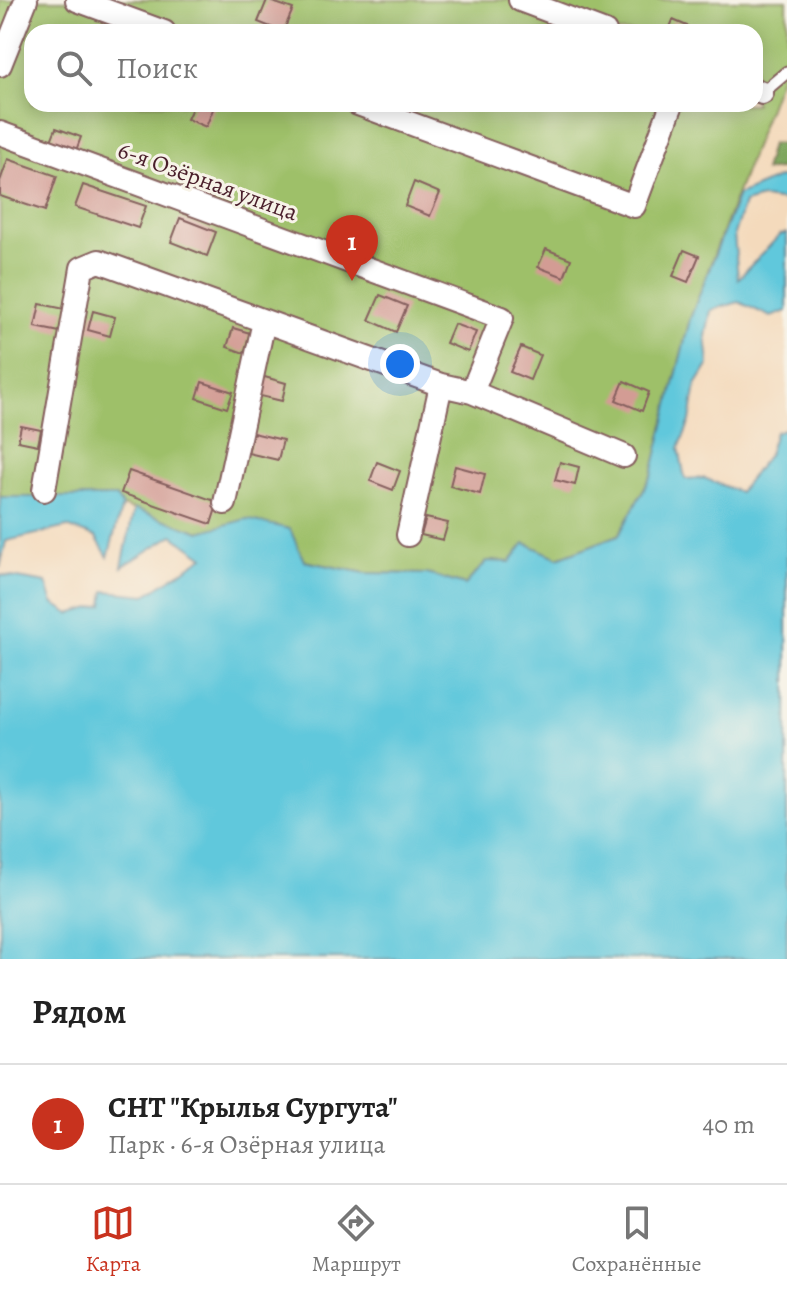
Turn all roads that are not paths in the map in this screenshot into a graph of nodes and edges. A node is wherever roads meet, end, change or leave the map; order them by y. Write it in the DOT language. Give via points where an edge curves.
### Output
graph roads {
  1 [pos="26,0"];
  2 [pos="77,0"];
  3 [pos="520,0"];
  4 [pos="142,24"];
  5 [pos="584,24"];
  6 [pos="0,65"];
  7 [pos="787,72"];
  8 [pos="763,88"];
  9 [pos="380,112"];
  10 [pos="669,112"];
  11 [pos="0,133"];
  12 [pos="264,321"];
  13 [pos="441,385"];
  14 [pos="472,392"];
  15 [pos="624,456"];
  16 [pos="44,490"];
  17 [pos="225,503"];
  18 [pos="408,535"];
  1 -- 6 [label="street"];
  2 -- 4 [label="street"];
  3 -- 5 [label="street"];
  7 -- 8 [label="lane"];
  9 -- 10 [label="street" via="634,206"];
  11 -- 14 [label="street, 6-я Озёрная улица" via="502,318"];
  12 -- 13 [label="street"];
  12 -- 16 [label="street" via="99,261 82,268"];
  12 -- 17 [label="street"];
  13 -- 14 [label="street"];
  13 -- 18 [label="street"];
  14 -- 15 [label="street"];
}
